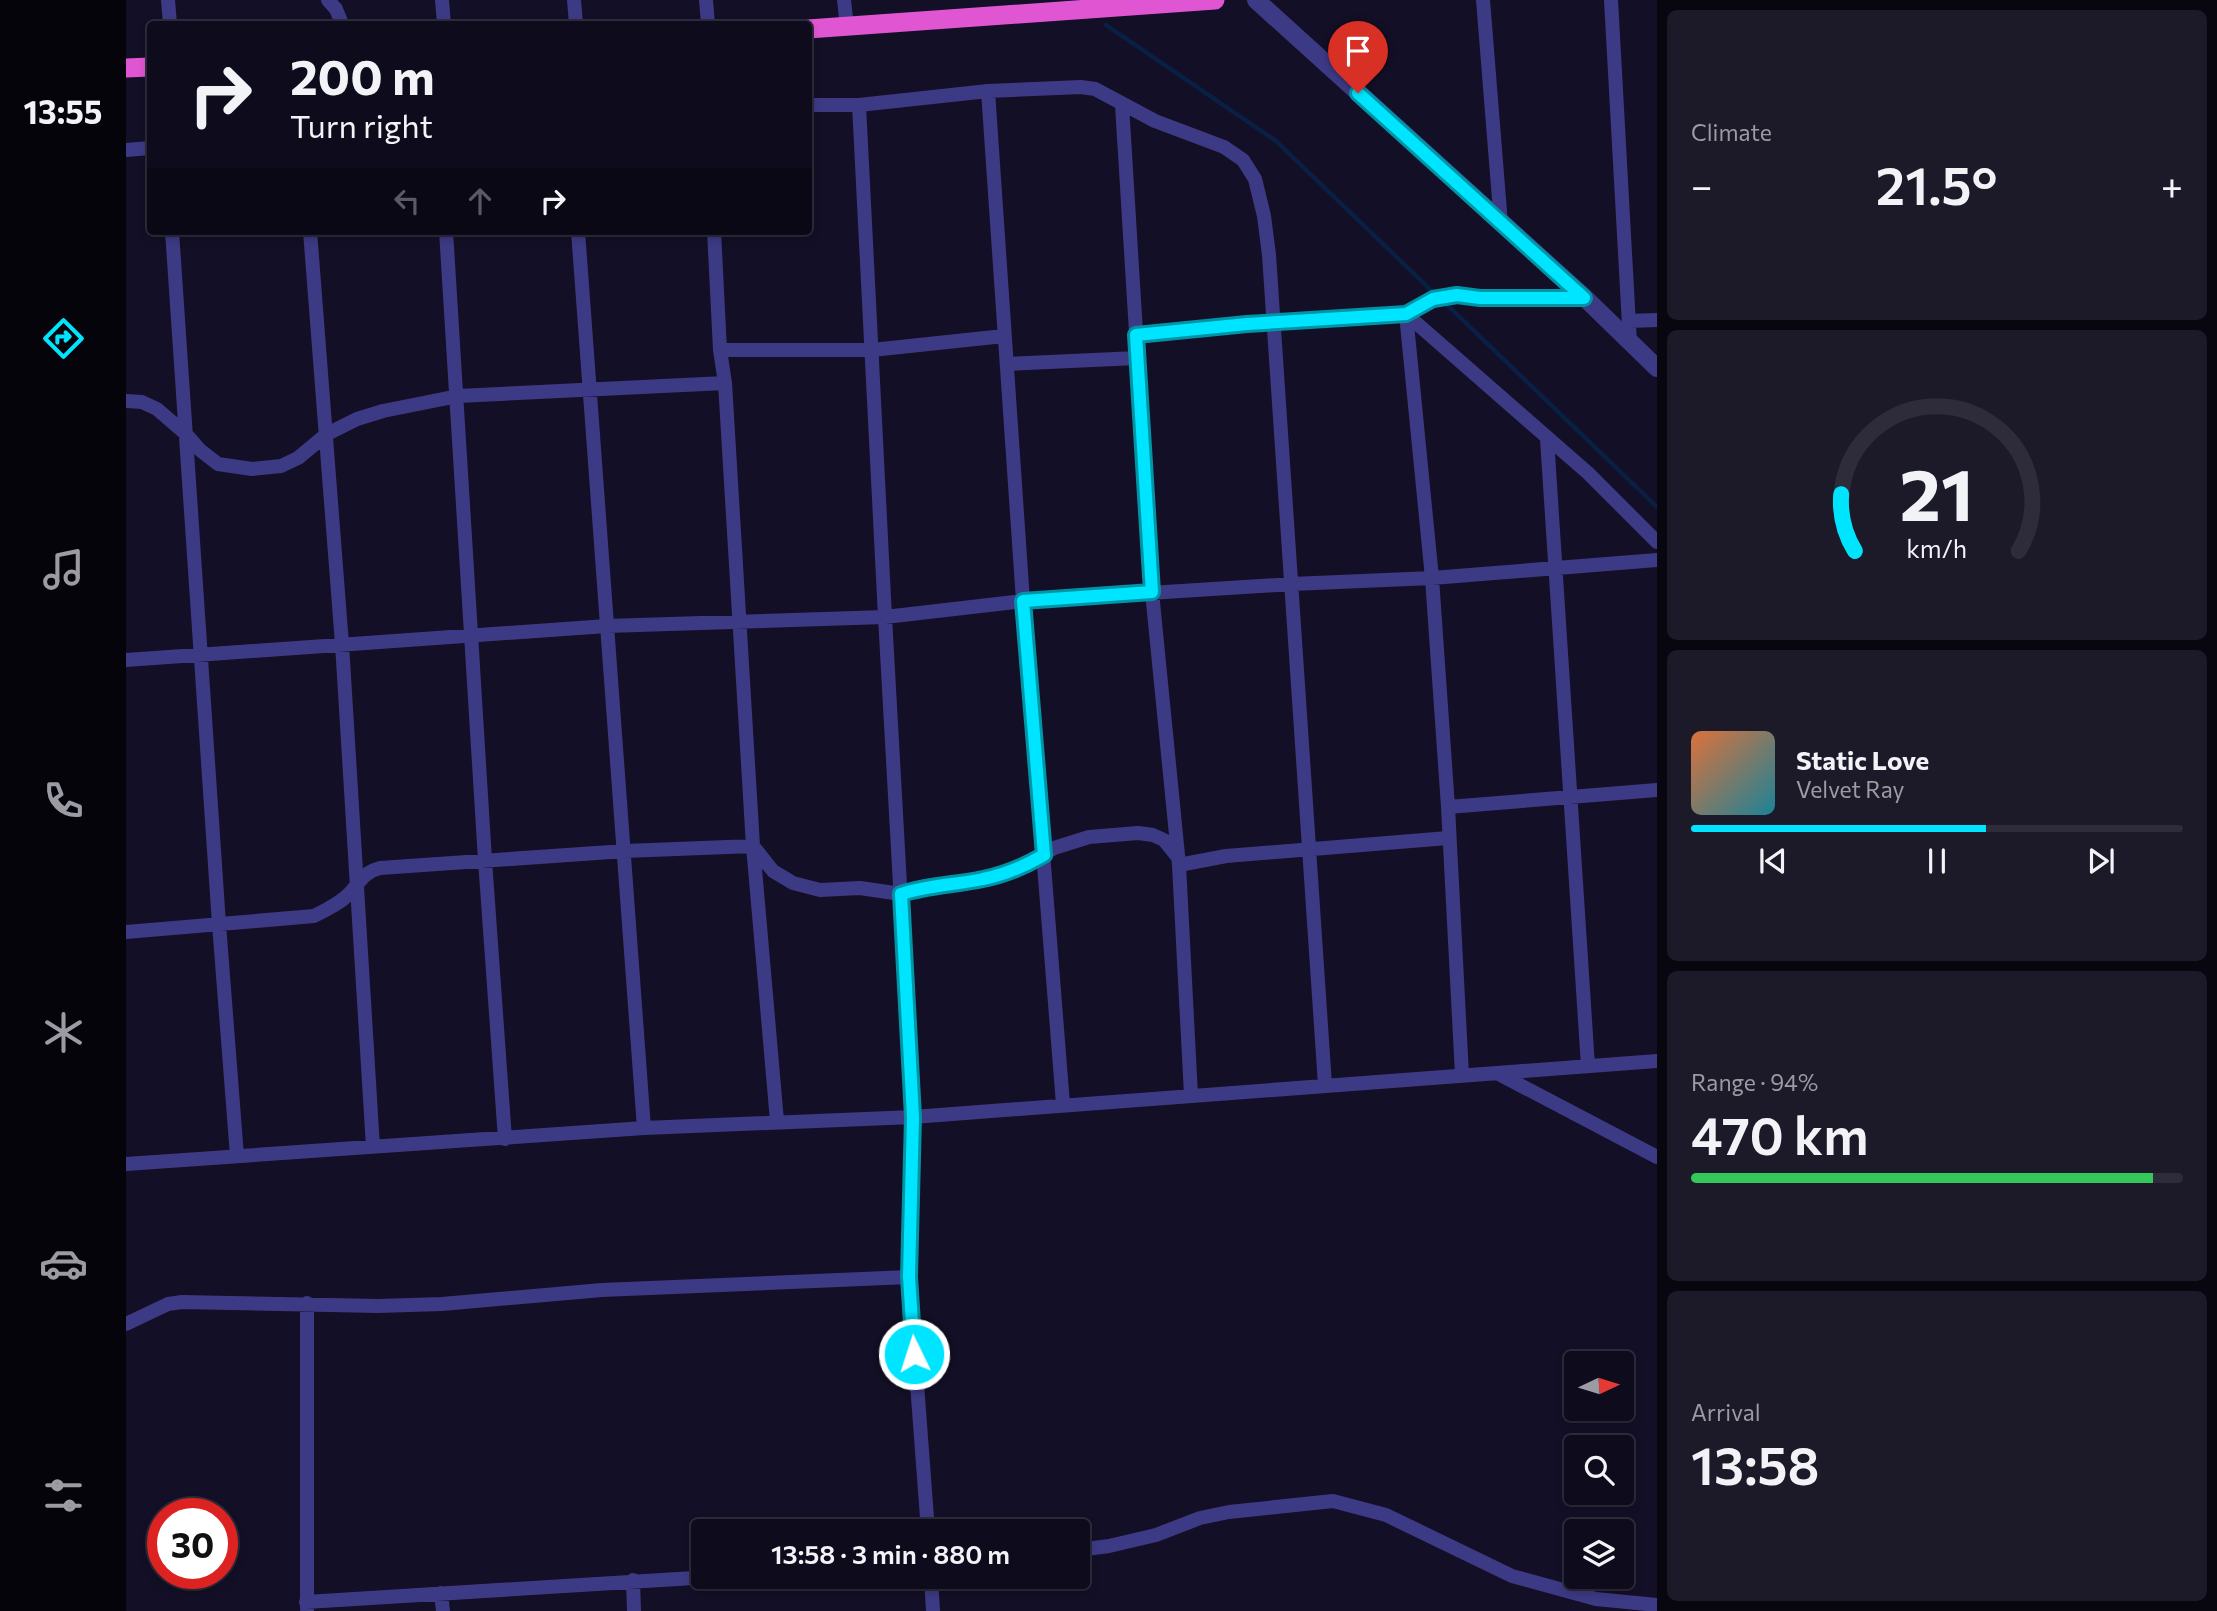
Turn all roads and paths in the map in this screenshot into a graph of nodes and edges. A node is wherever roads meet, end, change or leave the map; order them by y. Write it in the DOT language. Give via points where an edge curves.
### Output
graph roads {
  1 [pos="168,0"];
  2 [pos="328,0"];
  3 [pos="442,0"];
  4 [pos="574,0"];
  5 [pos="706,0"];
  6 [pos="844,0"];
  7 [pos="1215,0"];
  8 [pos="1256,0"];
  9 [pos="1483,0"];
  10 [pos="1611,0"];
  11 [pos="1092,5"];
  12 [pos="170,21"];
  13 [pos="341,21"];
  14 [pos="444,21"];
  15 [pos="576,21"];
  16 [pos="708,21"];
  17 [pos="847,27"];
  18 [pos="812,29"];
  19 [pos="147,67"];
  20 [pos="126,68"];
  21 [pos="988,91"];
  22 [pos="859,105"];
  23 [pos="1122,105"];
  24 [pos="812,106"];
  25 [pos="147,148"];
  26 [pos="126,150"];
  27 [pos="1502,224"];
  28 [pos="172,235"];
  29 [pos="310,235"];
  30 [pos="446,235"];
  31 [pos="578,235"];
  32 [pos="714,235"];
  33 [pos="1584,298"];
  34 [pos="1406,314"];
  35 [pos="1657,320"];
  36 [pos="1629,321"];
  37 [pos="1274,322"];
  38 [pos="1136,335"];
  39 [pos="1004,336"];
  40 [pos="1630,344"];
  41 [pos="720,350"];
  42 [pos="872,350"];
  43 [pos="1137,358"];
  44 [pos="1007,364"];
  45 [pos="1657,368"];
  46 [pos="725,383"];
  47 [pos="590,390"];
  48 [pos="458,396"];
  49 [pos="126,401"];
  50 [pos="186,433"];
  51 [pos="327,434"];
  52 [pos="1547,439"];
  53 [pos="1657,542"];
  54 [pos="1657,560"];
  55 [pos="1556,568"];
  56 [pos="1432,578"];
  57 [pos="1292,584"];
  58 [pos="1152,592"];
  59 [pos="1023,601"];
  60 [pos="885,617"];
  61 [pos="738,620"];
  62 [pos="607,626"];
  63 [pos="472,636"];
  64 [pos="342,643"];
  65 [pos="200,655"];
  66 [pos="126,660"];
  67 [pos="1657,790"];
  68 [pos="1571,797"];
  69 [pos="1448,807"];
  70 [pos="1448,838"];
  71 [pos="753,846"];
  72 [pos="625,851"];
  73 [pos="1310,851"];
  74 [pos="1044,855"];
  75 [pos="485,860"];
  76 [pos="1178,861"];
  77 [pos="357,882"];
  78 [pos="901,894"];
  79 [pos="219,924"];
  80 [pos="126,932"];
  81 [pos="1657,1061"];
  82 [pos="1588,1066"];
  83 [pos="1495,1073"];
  84 [pos="1462,1075"];
  85 [pos="1325,1085"];
  86 [pos="1191,1095"];
  87 [pos="1063,1104"];
  88 [pos="913,1117"];
  89 [pos="777,1121"];
  90 [pos="644,1128"];
  91 [pos="505,1139"];
  92 [pos="373,1147"];
  93 [pos="237,1156"];
  94 [pos="1657,1157"];
  95 [pos="126,1164"];
  96 [pos="909,1277"];
  97 [pos="307,1303"];
  98 [pos="126,1324"];
  99 [pos="927,1519"];
  100 [pos="1090,1548"];
  101 [pos="691,1578"];
  102 [pos="633,1580"];
  103 [pos="932,1589"];
  104 [pos="441,1593"];
  105 [pos="1657,1605"];
  106 [pos="306,1606"];
  107 [pos="443,1611"];
  108 [pos="634,1611"];
  109 [pos="933,1611"];
  1 -- 12 [label="street"];
  2 -- 13 [label="street"];
  3 -- 14 [label="street"];
  4 -- 15 [label="street"];
  5 -- 16 [label="street"];
  6 -- 17 [label="street"];
  7 -- 11 [label="highway"];
  8 -- 27 [label="street"];
  9 -- 27 [label="street"];
  10 -- 36 [label="street"];
  11 -- 17 [label="highway"];
  17 -- 18 [label="highway"];
  19 -- 20 [label="highway"];
  21 -- 22 [label="street"];
  21 -- 23 [label="street" via="1082,87"];
  21 -- 39 [label="street"];
  22 -- 24 [label="street"];
  22 -- 42 [label="street"];
  23 -- 37 [label="street" via="1224,147 1243,160 1255,179 1264,216"];
  23 -- 38 [label="street"];
  25 -- 26 [label="street"];
  27 -- 33 [label="street"];
  28 -- 50 [label="street"];
  29 -- 51 [label="street"];
  30 -- 48 [label="street"];
  31 -- 47 [label="street"];
  32 -- 41 [label="street"];
  33 -- 34 [label="street" via="1457,295 1433,299"];
  33 -- 40 [label="street"];
  34 -- 37 [label="street"];
  34 -- 52 [label="street"];
  34 -- 56 [label="street"];
  35 -- 36 [label="street"];
  36 -- 40 [label="street"];
  37 -- 38 [label="street"];
  37 -- 57 [label="street"];
  38 -- 43 [label="street"];
  39 -- 42 [label="street"];
  39 -- 44 [label="street"];
  40 -- 45 [label="street"];
  41 -- 42 [label="street"];
  41 -- 46 [label="street"];
  42 -- 60 [label="street"];
  43 -- 44 [label="street"];
  43 -- 58 [label="street"];
  44 -- 59 [label="street"];
  46 -- 47 [label="street"];
  46 -- 61 [label="street"];
  47 -- 48 [label="street"];
  47 -- 62 [label="street"];
  48 -- 51 [label="street" via="383,411"];
  48 -- 63 [label="street"];
  49 -- 50 [label="street" via="157,409"];
  50 -- 51 [label="street" via="218,464 252,469 281,466"];
  50 -- 65 [label="street"];
  51 -- 64 [label="street"];
  52 -- 53 [label="street"];
  52 -- 55 [label="street"];
  54 -- 55 [label="street"];
  55 -- 56 [label="street"];
  55 -- 68 [label="street"];
  56 -- 57 [label="street"];
  56 -- 69 [label="street"];
  57 -- 58 [label="street"];
  57 -- 73 [label="street"];
  58 -- 59 [label="street"];
  58 -- 76 [label="street"];
  59 -- 60 [label="street"];
  59 -- 74 [label="street"];
  60 -- 61 [label="street"];
  60 -- 78 [label="street"];
  61 -- 62 [label="street"];
  61 -- 71 [label="street"];
  62 -- 63 [label="street"];
  62 -- 72 [label="street"];
  63 -- 64 [label="street"];
  63 -- 75 [label="street"];
  64 -- 65 [label="street"];
  64 -- 77 [label="street"];
  65 -- 66 [label="street"];
  65 -- 79 [label="street"];
  67 -- 68 [label="street"];
  68 -- 69 [label="street"];
  68 -- 82 [label="street"];
  69 -- 70 [label="street"];
  70 -- 73 [label="street"];
  70 -- 84 [label="street"];
  71 -- 72 [label="street"];
  71 -- 78 [label="street" via="773,871 793,883 820,890 860,888"];
  71 -- 89 [label="street"];
  72 -- 75 [label="street"];
  72 -- 90 [label="street"];
  73 -- 76 [label="street"];
  73 -- 85 [label="street"];
  74 -- 76 [label="street" via="1072,840 1138,833 1164,840"];
  74 -- 78 [label="street" via="984,879 925,886"];
  74 -- 87 [label="street"];
  75 -- 77 [label="street" via="380,868"];
  75 -- 91 [label="street"];
  76 -- 86 [label="street"];
  77 -- 79 [label="street" via="349,894 314,916"];
  77 -- 92 [label="street"];
  78 -- 88 [label="street"];
  79 -- 80 [label="street"];
  79 -- 93 [label="street"];
  81 -- 82 [label="street"];
  82 -- 83 [label="street"];
  83 -- 84 [label="street"];
  83 -- 94 [label="street"];
  84 -- 85 [label="street"];
  85 -- 86 [label="street"];
  86 -- 87 [label="street"];
  87 -- 88 [label="street"];
  88 -- 89 [label="street"];
  88 -- 96 [label="street"];
  89 -- 90 [label="street"];
  90 -- 91 [label="street"];
  91 -- 92 [label="street"];
  92 -- 93 [label="street"];
  93 -- 95 [label="street"];
  96 -- 97 [label="street" via="602,1290 442,1304"];
  96 -- 99 [label="street"];
  97 -- 98 [label="street" via="182,1302"];
  97 -- 106 [label="street"];
  100 -- 105 [label="street" via="1156,1535 1229,1512 1333,1501 1386,1515 1512,1576 1596,1599"];
  101 -- 102 [label="street"];
  102 -- 104 [label="street"];
  102 -- 108 [label="street"];
  103 -- 109 [label="street"];
  104 -- 106 [label="street"];
  104 -- 107 [label="street"];
}
